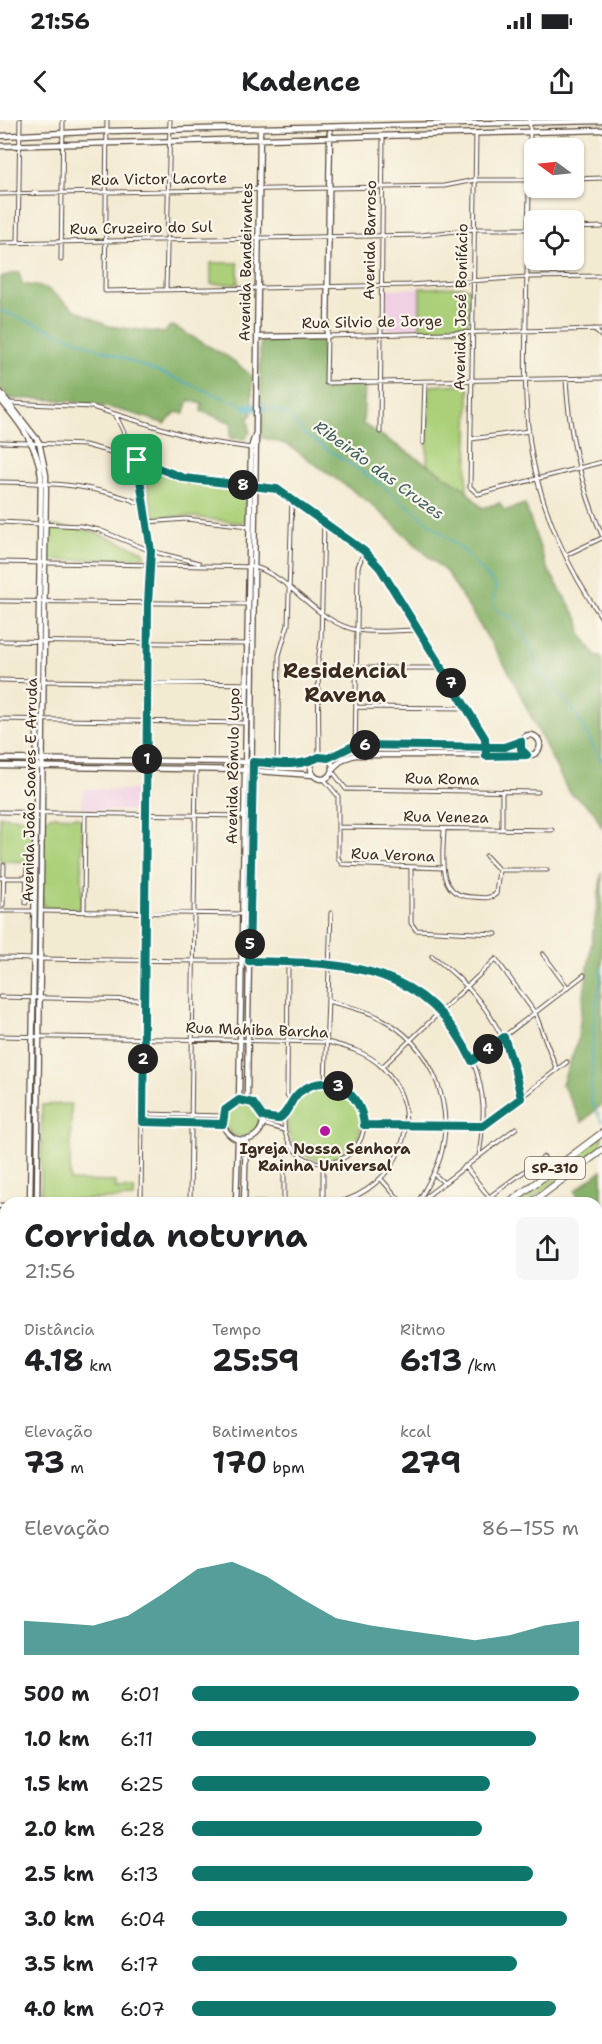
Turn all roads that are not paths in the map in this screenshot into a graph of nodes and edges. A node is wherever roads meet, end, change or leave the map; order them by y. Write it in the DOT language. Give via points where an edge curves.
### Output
graph roads {
  1 [pos="20,120"];
  2 [pos="63,120"];
  3 [pos="107,120"];
  4 [pos="170,120"];
  5 [pos="260,120"];
  6 [pos="330,120"];
  7 [pos="530,121"];
  8 [pos="602,121"];
  9 [pos="430,122"];
  10 [pos="476,122"];
  11 [pos="383,123"];
  12 [pos="330,128"];
  13 [pos="260,129"];
  14 [pos="170,130"];
  15 [pos="602,130"];
  16 [pos="107,131"];
  17 [pos="530,131"];
  18 [pos="63,132"];
  19 [pos="476,132"];
  20 [pos="383,134"];
  21 [pos="20,135"];
  22 [pos="330,135"];
  23 [pos="0,136"];
  24 [pos="260,138"];
  25 [pos="530,138"];
  26 [pos="169,139"];
  27 [pos="107,142"];
  28 [pos="63,144"];
  29 [pos="20,145"];
  30 [pos="0,146"];
  31 [pos="602,178"];
  32 [pos="584,179"];
  33 [pos="475,180"];
  34 [pos="524,180"];
  35 [pos="382,186"];
  36 [pos="329,188"];
  37 [pos="259,189"];
  38 [pos="168,191"];
  39 [pos="106,192"];
  40 [pos="0,194"];
  41 [pos="19,194"];
  42 [pos="62,194"];
  43 [pos="602,227"];
  44 [pos="584,228"];
  45 [pos="474,229"];
  46 [pos="524,229"];
  47 [pos="382,236"];
  48 [pos="329,237"];
  49 [pos="258,238"];
  50 [pos="167,239"];
  51 [pos="106,241"];
  52 [pos="61,242"];
  53 [pos="0,243"];
  54 [pos="18,243"];
  55 [pos="61,260"];
  56 [pos="527,270"];
  57 [pos="602,276"];
  58 [pos="527,278"];
  59 [pos="473,283"];
  60 [pos="381,285"];
  61 [pos="328,286"];
  62 [pos="258,288"];
  63 [pos="166,289"];
  64 [pos="257,328"];
  65 [pos="594,329"];
  66 [pos="602,329"];
  67 [pos="526,331"];
  68 [pos="472,332"];
  69 [pos="380,334"];
  70 [pos="327,336"];
  71 [pos="257,337"];
  72 [pos="265,337"];
  73 [pos="602,337"];
  74 [pos="602,378"];
  75 [pos="525,379"];
  76 [pos="566,379"];
  77 [pos="471,381"];
  78 [pos="425,382"];
  79 [pos="380,383"];
  80 [pos="0,392"];
  81 [pos="1,401"];
  82 [pos="10,403"];
  83 [pos="256,404"];
  84 [pos="115,414"];
  85 [pos="528,431"];
  86 [pos="380,432"];
  87 [pos="255,433"];
  88 [pos="471,439"];
  89 [pos="0,442"];
  90 [pos="36,442"];
  91 [pos="423,443"];
  92 [pos="251,448"];
  93 [pos="137,460"];
  94 [pos="602,462"];
  95 [pos="578,468"];
  96 [pos="537,479"];
  97 [pos="0,482"];
  98 [pos="44,482"];
  99 [pos="257,485"];
  100 [pos="249,486"];
  101 [pos="292,499"];
  102 [pos="145,505"];
  103 [pos="0,522"];
  104 [pos="43,522"];
  105 [pos="147,522"];
  106 [pos="324,522"];
  107 [pos="249,526"];
  108 [pos="602,536"];
  109 [pos="151,551"];
  110 [pos="364,551"];
  111 [pos="566,555"];
  112 [pos="0,562"];
  113 [pos="43,562"];
  114 [pos="151,564"];
  115 [pos="204,564"];
  116 [pos="247,566"];
  117 [pos="255,567"];
  118 [pos="290,587"];
  119 [pos="0,601"];
  120 [pos="42,601"];
  121 [pos="148,604"];
  122 [pos="246,604"];
  123 [pos="255,604"];
  124 [pos="322,612"];
  125 [pos="602,618"];
  126 [pos="357,630"];
  127 [pos="418,630"];
  128 [pos="0,641"];
  129 [pos="42,642"];
  130 [pos="147,644"];
  131 [pos="246,644"];
  132 [pos="254,644"];
  133 [pos="356,668"];
  134 [pos="442,668"];
  135 [pos="0,680"];
  136 [pos="41,681"];
  137 [pos="148,684"];
  138 [pos="246,684"];
  139 [pos="254,684"];
  140 [pos="356,707"];
  141 [pos="467,708"];
  142 [pos="0,719"];
  143 [pos="41,721"];
  144 [pos="147,723"];
  145 [pos="245,723"];
  146 [pos="253,723"];
  147 [pos="521,741"];
  148 [pos="355,745"];
  149 [pos="485,747"];
  150 [pos="355,755"];
  151 [pos="527,755"];
  152 [pos="486,756"];
  153 [pos="319,757"];
  154 [pos="328,758"];
  155 [pos="0,759"];
  156 [pos="39,760"];
  157 [pos="147,760"];
  158 [pos="245,762"];
  159 [pos="253,762"];
  160 [pos="312,762"];
  161 [pos="277,764"];
  162 [pos="0,766"];
  163 [pos="39,766"];
  164 [pos="147,767"];
  165 [pos="196,769"];
  166 [pos="245,770"];
  167 [pos="253,770"];
  168 [pos="333,770"];
  169 [pos="277,772"];
  170 [pos="313,775"];
  171 [pos="324,779"];
  172 [pos="346,789"];
  173 [pos="502,792"];
  174 [pos="538,792"];
  175 [pos="338,796"];
  176 [pos="0,812"];
  177 [pos="39,813"];
  178 [pos="85,814"];
  179 [pos="146,814"];
  180 [pos="196,816"];
  181 [pos="244,816"];
  182 [pos="251,816"];
  183 [pos="339,827"];
  184 [pos="444,829"];
  185 [pos="502,829"];
  186 [pos="552,830"];
  187 [pos="486,856"];
  188 [pos="4,865"];
  189 [pos="27,865"];
  190 [pos="411,868"];
  191 [pos="443,868"];
  192 [pos="499,870"];
  193 [pos="547,870"];
  194 [pos="38,877"];
  195 [pos="2,878"];
  196 [pos="26,879"];
  197 [pos="26,903"];
  198 [pos="3,905"];
  199 [pos="0,911"];
  200 [pos="38,911"];
  201 [pos="84,912"];
  202 [pos="145,912"];
  203 [pos="332,913"];
  204 [pos="194,914"];
  205 [pos="243,914"];
  206 [pos="496,934"];
  207 [pos="543,954"];
  208 [pos="432,956"];
  209 [pos="0,958"];
  210 [pos="37,959"];
  211 [pos="144,960"];
  212 [pos="194,961"];
  213 [pos="242,961"];
  214 [pos="249,961"];
  215 [pos="288,962"];
  216 [pos="330,963"];
  217 [pos="584,975"];
  218 [pos="468,985"];
  219 [pos="568,988"];
  220 [pos="0,997"];
  221 [pos="36,998"];
  222 [pos="144,1000"];
  223 [pos="328,1001"];
  224 [pos="440,1011"];
  225 [pos="535,1013"];
  226 [pos="0,1036"];
  227 [pos="35,1036"];
  228 [pos="504,1037"];
  229 [pos="143,1038"];
  230 [pos="193,1040"];
  231 [pos="241,1040"];
  232 [pos="248,1040"];
  233 [pos="411,1040"];
  234 [pos="287,1042"];
  235 [pos="327,1042"];
  236 [pos="472,1061"];
  237 [pos="567,1062"];
  238 [pos="34,1065"];
  239 [pos="382,1067"];
  240 [pos="557,1070"];
  241 [pos="325,1083"];
  242 [pos="521,1098"];
  243 [pos="239,1100"];
  244 [pos="291,1100"];
  245 [pos="247,1101"];
  246 [pos="143,1114"];
  247 [pos="285,1115"];
  248 [pos="190,1116"];
  249 [pos="223,1116"];
  250 [pos="263,1117"];
  251 [pos="143,1122"];
  252 [pos="223,1124"];
  253 [pos="263,1124"];
  254 [pos="190,1125"];
  255 [pos="364,1125"];
  256 [pos="405,1125"];
  257 [pos="445,1126"];
  258 [pos="483,1126"];
  259 [pos="516,1128"];
  260 [pos="285,1131"];
  261 [pos="602,1133"];
  262 [pos="238,1140"];
  263 [pos="246,1140"];
  264 [pos="290,1145"];
  265 [pos="602,1149"];
  266 [pos="479,1156"];
  267 [pos="544,1157"];
  268 [pos="323,1164"];
  269 [pos="465,1166"];
  270 [pos="30,1168"];
  271 [pos="37,1168"];
  272 [pos="434,1174"];
  273 [pos="382,1180"];
  274 [pos="444,1183"];
  275 [pos="30,1197"];
  276 [pos="37,1197"];
  277 [pos="141,1197"];
  278 [pos="190,1197"];
  279 [pos="236,1197"];
  280 [pos="244,1197"];
  281 [pos="284,1197"];
  282 [pos="323,1197"];
  283 [pos="354,1197"];
  284 [pos="397,1197"];
  285 [pos="421,1197"];
  286 [pos="426,1197"];
  287 [pos="489,1197"];
  288 [pos="517,1197"];
  289 [pos="539,1197"];
  1 -- 21 [label="street"];
  2 -- 18 [label="street"];
  3 -- 16 [label="street"];
  4 -- 14 [label="street"];
  5 -- 13 [label="street, Avenida Bandeirantes"];
  6 -- 12 [label="street"];
  7 -- 8 [label="street"];
  7 -- 10 [label="street"];
  7 -- 17 [label="street"];
  9 -- 10 [label="street"];
  9 -- 11 [label="street"];
  10 -- 19 [label="street, Avenida José Bonifácio"];
  11 -- 12 [label="street"];
  11 -- 20 [label="street, Avenida Barroso"];
  12 -- 13 [label="street"];
  12 -- 22 [label="street"];
  13 -- 14 [label="street"];
  13 -- 24 [label="street, Avenida Bandeirantes"];
  14 -- 16 [label="street"];
  14 -- 26 [label="street"];
  15 -- 17 [label="street"];
  16 -- 18 [label="street"];
  16 -- 27 [label="street"];
  17 -- 19 [label="street"];
  17 -- 25 [label="street"];
  18 -- 21 [label="street"];
  18 -- 28 [label="street"];
  19 -- 20 [label="street"];
  19 -- 33 [label="street, Avenida José Bonifácio"];
  20 -- 22 [label="street"];
  20 -- 35 [label="street, Avenida Barroso"];
  21 -- 23 [label="street"];
  21 -- 29 [label="street"];
  22 -- 24 [label="street"];
  22 -- 36 [label="street"];
  24 -- 26 [label="street"];
  24 -- 37 [label="street, Avenida Bandeirantes"];
  26 -- 27 [label="street"];
  26 -- 38 [label="street"];
  27 -- 28 [label="street"];
  27 -- 39 [label="street"];
  28 -- 29 [label="street"];
  28 -- 42 [label="street"];
  29 -- 30 [label="street"];
  29 -- 41 [label="street"];
  31 -- 32 [label="street"];
  33 -- 34 [label="street, Rua Victor Lacorte"];
  33 -- 35 [label="street, Rua Victor Lacorte" via="444,186"];
  33 -- 45 [label="street, Avenida José Bonifácio"];
  35 -- 36 [label="street, Rua Victor Lacorte"];
  35 -- 47 [label="street, Avenida Barroso"];
  36 -- 37 [label="street, Rua Victor Lacorte"];
  36 -- 48 [label="street"];
  37 -- 38 [label="street, Rua Victor Lacorte"];
  37 -- 49 [label="street, Avenida Bandeirantes"];
  38 -- 39 [label="street, Rua Victor Lacorte"];
  38 -- 50 [label="street"];
  39 -- 42 [label="street, Rua Victor Lacorte"];
  39 -- 51 [label="street"];
  40 -- 41 [label="street, Rua Victor Lacorte"];
  41 -- 42 [label="street, Rua Victor Lacorte"];
  41 -- 54 [label="street"];
  42 -- 52 [label="street"];
  43 -- 44 [label="street"];
  45 -- 46 [label="street, Rua Cruzeiro do Sul"];
  45 -- 47 [label="street, Rua Cruzeiro do Sul" via="422,236"];
  45 -- 59 [label="street, Avenida José Bonifácio"];
  47 -- 48 [label="street, Rua Cruzeiro do Sul"];
  47 -- 60 [label="street, Avenida Barroso"];
  48 -- 49 [label="street, Rua Cruzeiro do Sul"];
  48 -- 61 [label="street"];
  49 -- 50 [label="street, Rua Cruzeiro do Sul"];
  49 -- 62 [label="street, Avenida Bandeirantes"];
  50 -- 51 [label="street, Rua Cruzeiro do Sul"];
  50 -- 63 [label="street"];
  51 -- 52 [label="street, Rua Cruzeiro do Sul"];
  51 -- 63 [label="street" via="105,291"];
  52 -- 54 [label="street, Rua Cruzeiro do Sul"];
  52 -- 55 [label="street"];
  53 -- 54 [label="street, Rua Cruzeiro do Sul"];
  56 -- 58 [label="street"];
  57 -- 58 [label="street"];
  58 -- 59 [label="street"];
  58 -- 67 [label="street"];
  59 -- 60 [label="street"];
  59 -- 68 [label="street, Avenida José Bonifácio"];
  60 -- 61 [label="street"];
  60 -- 69 [label="street, Avenida Barroso"];
  61 -- 62 [label="street"];
  61 -- 70 [label="street"];
  62 -- 63 [label="street"];
  62 -- 64 [label="street, Avenida Bandeirantes"];
  64 -- 71 [label="street, Avenida Bandeirantes"];
  64 -- 72 [label="street"];
  65 -- 66 [label="street, Rua Silvio de Jorge"];
  65 -- 67 [label="street, Rua Silvio de Jorge"];
  65 -- 73 [label="street"];
  67 -- 68 [label="street, Rua Silvio de Jorge"];
  67 -- 75 [label="street"];
  68 -- 69 [label="street, Rua Silvio de Jorge"];
  68 -- 77 [label="street, Avenida José Bonifácio"];
  69 -- 70 [label="street, Rua Silvio de Jorge"];
  69 -- 79 [label="street, Avenida Barroso"];
  70 -- 72 [label="street, Rua Silvio de Jorge"];
  70 -- 79 [label="street" via="326,383"];
  71 -- 72 [label="street, Rua Silvio de Jorge"];
  71 -- 83 [label="street, Avenida Bandeirantes"];
  74 -- 76 [label="street"];
  75 -- 76 [label="street"];
  75 -- 77 [label="street"];
  75 -- 85 [label="street"];
  76 -- 95 [label="street"];
  77 -- 78 [label="street"];
  77 -- 88 [label="street, Avenida José Bonifácio"];
  78 -- 79 [label="street"];
  78 -- 91 [label="street"];
  79 -- 86 [label="street, Avenida Barroso"];
  80 -- 82 [label="street, Avenida João Soares E Arruda"];
  81 -- 82 [label="street"];
  81 -- 90 [label="street, Avenida João Soares E Arruda"];
  82 -- 84 [label="street" via="71,405"];
  82 -- 90 [label="street, Avenida João Soares E Arruda"];
  83 -- 87 [label="street, Avenida Rômulo Lupo"];
  84 -- 92 [label="street" via="203,441"];
  84 -- 93 [label="street"];
  85 -- 88 [label="street"];
  85 -- 96 [label="street"];
  87 -- 92 [label="street, Avenida Rômulo Lupo"];
  87 -- 99 [label="street, Avenida Rômulo Lupo"];
  88 -- 96 [label="street, Avenida José Bonifácio" via="470,487 475,493"];
  89 -- 90 [label="street"];
  90 -- 93 [label="street" via="85,445"];
  90 -- 98 [label="street, Avenida João Soares E Arruda" via="45,464"];
  92 -- 100 [label="street, Avenida Rômulo Lupo"];
  93 -- 100 [label="street" via="184,478"];
  93 -- 102 [label="street"];
  94 -- 95 [label="street"];
  95 -- 96 [label="street"];
  95 -- 108 [label="street"];
  96 -- 111 [label="street"];
  97 -- 98 [label="street"];
  98 -- 102 [label="street" via="71,483"];
  98 -- 104 [label="street, Avenida João Soares E Arruda"];
  99 -- 100 [label="street"];
  99 -- 101 [label="street" via="277,489"];
  99 -- 117 [label="street, Avenida Rômulo Lupo"];
  100 -- 107 [label="street, Avenida Rômulo Lupo"];
  101 -- 106 [label="street"];
  101 -- 118 [label="street"];
  102 -- 105 [label="street"];
  103 -- 104 [label="street"];
  104 -- 109 [label="street" via="99,530"];
  104 -- 113 [label="street, Avenida João Soares E Arruda"];
  105 -- 107 [label="street" via="186,519"];
  105 -- 109 [label="street"];
  106 -- 110 [label="street"];
  106 -- 124 [label="street"];
  107 -- 116 [label="street, Avenida Rômulo Lupo"];
  108 -- 111 [label="street"];
  109 -- 114 [label="street"];
  109 -- 115 [label="street"];
  110 -- 126 [label="street" via="358,567"];
  110 -- 127 [label="street" via="380,568"];
  111 -- 125 [label="street"];
  112 -- 113 [label="street"];
  113 -- 114 [label="street"];
  113 -- 120 [label="street, Avenida João Soares E Arruda"];
  114 -- 115 [label="street"];
  114 -- 121 [label="street"];
  115 -- 116 [label="street"];
  116 -- 117 [label="street"];
  116 -- 122 [label="street, Avenida Rômulo Lupo"];
  117 -- 118 [label="street"];
  117 -- 123 [label="street, Avenida Rômulo Lupo"];
  118 -- 124 [label="street"];
  118 -- 161 [label="street" via="288,626 279,655"];
  119 -- 120 [label="street"];
  120 -- 121 [label="street"];
  120 -- 129 [label="street, Avenida João Soares E Arruda"];
  121 -- 122 [label="street"];
  121 -- 130 [label="street"];
  122 -- 123 [label="street"];
  122 -- 131 [label="street, Avenida Rômulo Lupo"];
  123 -- 132 [label="street, Avenida Rômulo Lupo"];
  124 -- 126 [label="street"];
  124 -- 153 [label="street" via="318,660"];
  126 -- 127 [label="street"];
  126 -- 133 [label="street"];
  127 -- 134 [label="street"];
  128 -- 129 [label="street"];
  129 -- 130 [label="street"];
  129 -- 136 [label="street, Avenida João Soares E Arruda"];
  130 -- 131 [label="street"];
  130 -- 137 [label="street"];
  131 -- 132 [label="street"];
  131 -- 138 [label="street, Avenida Rômulo Lupo"];
  132 -- 139 [label="street, Avenida Rômulo Lupo"];
  133 -- 134 [label="street"];
  133 -- 140 [label="street"];
  134 -- 141 [label="street"];
  135 -- 136 [label="street"];
  136 -- 137 [label="street"];
  136 -- 143 [label="street, Avenida João Soares E Arruda"];
  137 -- 138 [label="street"];
  137 -- 144 [label="street"];
  138 -- 139 [label="street"];
  138 -- 145 [label="street, Avenida Rômulo Lupo"];
  139 -- 146 [label="street, Avenida Rômulo Lupo"];
  140 -- 141 [label="street"];
  140 -- 148 [label="street"];
  141 -- 149 [label="street" via="485,738"];
  142 -- 143 [label="street"];
  143 -- 144 [label="street"];
  143 -- 156 [label="street, Avenida João Soares E Arruda"];
  144 -- 145 [label="street"];
  144 -- 157 [label="street"];
  145 -- 146 [label="street"];
  145 -- 158 [label="street, Avenida Rômulo Lupo"];
  146 -- 159 [label="street, Avenida Rômulo Lupo"];
  147 -- 149 [label="street" via="510,747"];
  147 -- 151 [label="street" via="521,749"];
  147 -- 151 [label="street" via="531,735 540,741 538,752"];
  148 -- 149 [label="street"];
  148 -- 150 [label="street"];
  148 -- 154 [label="street"];
  149 -- 152 [label="street"];
  150 -- 152 [label="street"];
  150 -- 168 [label="street" via="343,759"];
  151 -- 152 [label="street"];
  153 -- 154 [label="street"];
  153 -- 160 [label="street"];
  154 -- 168 [label="street"];
  155 -- 156 [label="street"];
  156 -- 157 [label="street"];
  156 -- 163 [label="street, Avenida João Soares E Arruda"];
  157 -- 158 [label="street"];
  157 -- 164 [label="street"];
  158 -- 159 [label="street"];
  158 -- 166 [label="street, Avenida Rômulo Lupo"];
  159 -- 161 [label="street"];
  159 -- 167 [label="street, Avenida Rômulo Lupo"];
  160 -- 161 [label="street"];
  160 -- 170 [label="street"];
  161 -- 169 [label="street"];
  162 -- 163 [label="street"];
  163 -- 164 [label="street"];
  163 -- 177 [label="street, Avenida João Soares E Arruda"];
  164 -- 165 [label="street"];
  164 -- 179 [label="street"];
  165 -- 166 [label="street"];
  165 -- 180 [label="street"];
  166 -- 167 [label="street"];
  166 -- 181 [label="street, Avenida Rômulo Lupo"];
  167 -- 169 [label="street"];
  167 -- 182 [label="street, Avenida Rômulo Lupo"];
  168 -- 171 [label="street"];
  168 -- 172 [label="street"];
  169 -- 170 [label="street"];
  170 -- 171 [label="street"];
  171 -- 175 [label="street"];
  172 -- 173 [label="street, Rua Roma"];
  172 -- 175 [label="street"];
  173 -- 174 [label="street, Rua Roma"];
  173 -- 185 [label="street"];
  175 -- 183 [label="street"];
  176 -- 177 [label="street"];
  177 -- 178 [label="street"];
  177 -- 194 [label="street, Avenida João Soares E Arruda"];
  178 -- 179 [label="street"];
  178 -- 201 [label="street"];
  179 -- 180 [label="street"];
  179 -- 202 [label="street"];
  180 -- 181 [label="street"];
  180 -- 204 [label="street"];
  181 -- 182 [label="street"];
  181 -- 205 [label="street, Avenida Rômulo Lupo"];
  182 -- 214 [label="street, Avenida Rômulo Lupo"];
  183 -- 184 [label="street, Rua Veneza"];
  183 -- 190 [label="street, Rua Verona" via="338,858 342,864"];
  184 -- 185 [label="street, Rua Veneza"];
  184 -- 191 [label="street"];
  185 -- 186 [label="street, Rua Veneza"];
  187 -- 192 [label="street"];
  188 -- 195 [label="street"];
  189 -- 196 [label="street"];
  190 -- 191 [label="street, Rua Verona"];
  190 -- 206 [label="street" via="411,923 416,930"];
  191 -- 192 [label="street" via="446,881 455,892 478,898 496,894"];
  192 -- 193 [label="street"];
  194 -- 196 [label="street"];
  194 -- 200 [label="street, Avenida João Soares E Arruda"];
  195 -- 196 [label="street"];
  195 -- 198 [label="street"];
  196 -- 197 [label="street"];
  199 -- 200 [label="street"];
  200 -- 201 [label="street"];
  200 -- 210 [label="street, Avenida João Soares E Arruda"];
  201 -- 202 [label="street"];
  202 -- 204 [label="street"];
  202 -- 211 [label="street"];
  203 -- 216 [label="street"];
  204 -- 205 [label="street"];
  204 -- 212 [label="street"];
  205 -- 213 [label="street, Avenida Rômulo Lupo"];
  207 -- 219 [label="street"];
  208 -- 218 [label="street"];
  209 -- 210 [label="street"];
  210 -- 211 [label="street"];
  210 -- 221 [label="street, Avenida João Soares E Arruda"];
  211 -- 212 [label="street"];
  211 -- 222 [label="street"];
  212 -- 213 [label="street"];
  212 -- 230 [label="street"];
  213 -- 214 [label="street"];
  213 -- 231 [label="street, Avenida Rômulo Lupo"];
  214 -- 215 [label="street"];
  214 -- 232 [label="street, Avenida Rômulo Lupo"];
  215 -- 216 [label="street"];
  215 -- 234 [label="street"];
  216 -- 223 [label="street"];
  216 -- 224 [label="street" via="388,976 416,991"];
  217 -- 219 [label="street"];
  218 -- 224 [label="street"];
  218 -- 225 [label="street" via="495,959"];
  218 -- 228 [label="street"];
  219 -- 225 [label="street"];
  220 -- 221 [label="street"];
  221 -- 222 [label="street"];
  221 -- 227 [label="street, Avenida João Soares E Arruda"];
  222 -- 229 [label="street"];
  223 -- 233 [label="street" via="380,1018"];
  223 -- 235 [label="street"];
  224 -- 233 [label="street"];
  224 -- 236 [label="street"];
  225 -- 228 [label="street"];
  225 -- 240 [label="street"];
  226 -- 227 [label="street, Rua Mahiba Barcha"];
  227 -- 229 [label="street, Rua Mahiba Barcha"];
  227 -- 238 [label="street, Avenida João Soares E Arruda"];
  228 -- 236 [label="street"];
  228 -- 242 [label="street"];
  229 -- 230 [label="street, Rua Mahiba Barcha"];
  229 -- 246 [label="street"];
  230 -- 231 [label="street, Rua Mahiba Barcha"];
  230 -- 248 [label="street"];
  231 -- 232 [label="street, Rua Mahiba Barcha"];
  231 -- 243 [label="street, Avenida Rômulo Lupo"];
  232 -- 234 [label="street, Rua Mahiba Barcha"];
  232 -- 245 [label="street, Avenida Rômulo Lupo"];
  233 -- 239 [label="street"];
  233 -- 257 [label="street" via="440,1088"];
  234 -- 235 [label="street, Rua Mahiba Barcha"];
  234 -- 244 [label="street" via="287,1095"];
  235 -- 239 [label="street, Rua Mahiba Barcha" via="356,1050"];
  235 -- 241 [label="street"];
  236 -- 258 [label="street" via="479,1082"];
  237 -- 240 [label="street"];
  238 -- 270 [label="street, Avenida João Soares E Arruda"];
  238 -- 271 [label="street, Avenida João Soares E Arruda"];
  239 -- 256 [label="street, Rua Mahiba Barcha" via="399,1094"];
  240 -- 242 [label="street"];
  241 -- 244 [label="street" via="309,1086"];
  241 -- 255 [label="street" via="340,1086 353,1095 362,1109"];
  242 -- 258 [label="street"];
  243 -- 245 [label="street"];
  243 -- 249 [label="street"];
  244 -- 247 [label="street"];
  245 -- 250 [label="street" via="257,1106"];
  246 -- 248 [label="street"];
  246 -- 251 [label="street"];
  247 -- 250 [label="street" via="278,1119"];
  247 -- 260 [label="street"];
  248 -- 249 [label="street"];
  248 -- 254 [label="street"];
  249 -- 252 [label="street"];
  250 -- 253 [label="street"];
  251 -- 254 [label="street"];
  251 -- 277 [label="street"];
  252 -- 254 [label="street"];
  252 -- 262 [label="street" via="228,1134"];
  253 -- 260 [label="street"];
  253 -- 263 [label="street" via="257,1135"];
  254 -- 278 [label="street"];
  255 -- 256 [label="street"];
  255 -- 268 [label="street" via="361,1140 352,1153"];
  256 -- 257 [label="street"];
  256 -- 273 [label="street, Rua Mahiba Barcha" via="400,1149"];
  257 -- 258 [label="street"];
  257 -- 272 [label="street"];
  258 -- 266 [label="street"];
  259 -- 266 [label="street"];
  260 -- 264 [label="street"];
  261 -- 288 [label="highway, SP-310"];
  262 -- 263 [label="street"];
  262 -- 279 [label="street"];
  263 -- 280 [label="street"];
  264 -- 268 [label="street" via="308,1161"];
  264 -- 281 [label="street" via="284,1152"];
  265 -- 289 [label="highway, SP-310"];
  266 -- 269 [label="street"];
  267 -- 287 [label="street"];
  268 -- 282 [label="street"];
  269 -- 274 [label="street"];
  269 -- 287 [label="street"];
  270 -- 271 [label="street"];
  270 -- 275 [label="street, Avenida João Soares E Arruda"];
  271 -- 276 [label="street, Avenida João Soares E Arruda"];
  272 -- 274 [label="street"];
  272 -- 285 [label="street"];
  273 -- 283 [label="street, Rua Mahiba Barcha"];
  273 -- 284 [label="street"];
  274 -- 286 [label="street"];
}
